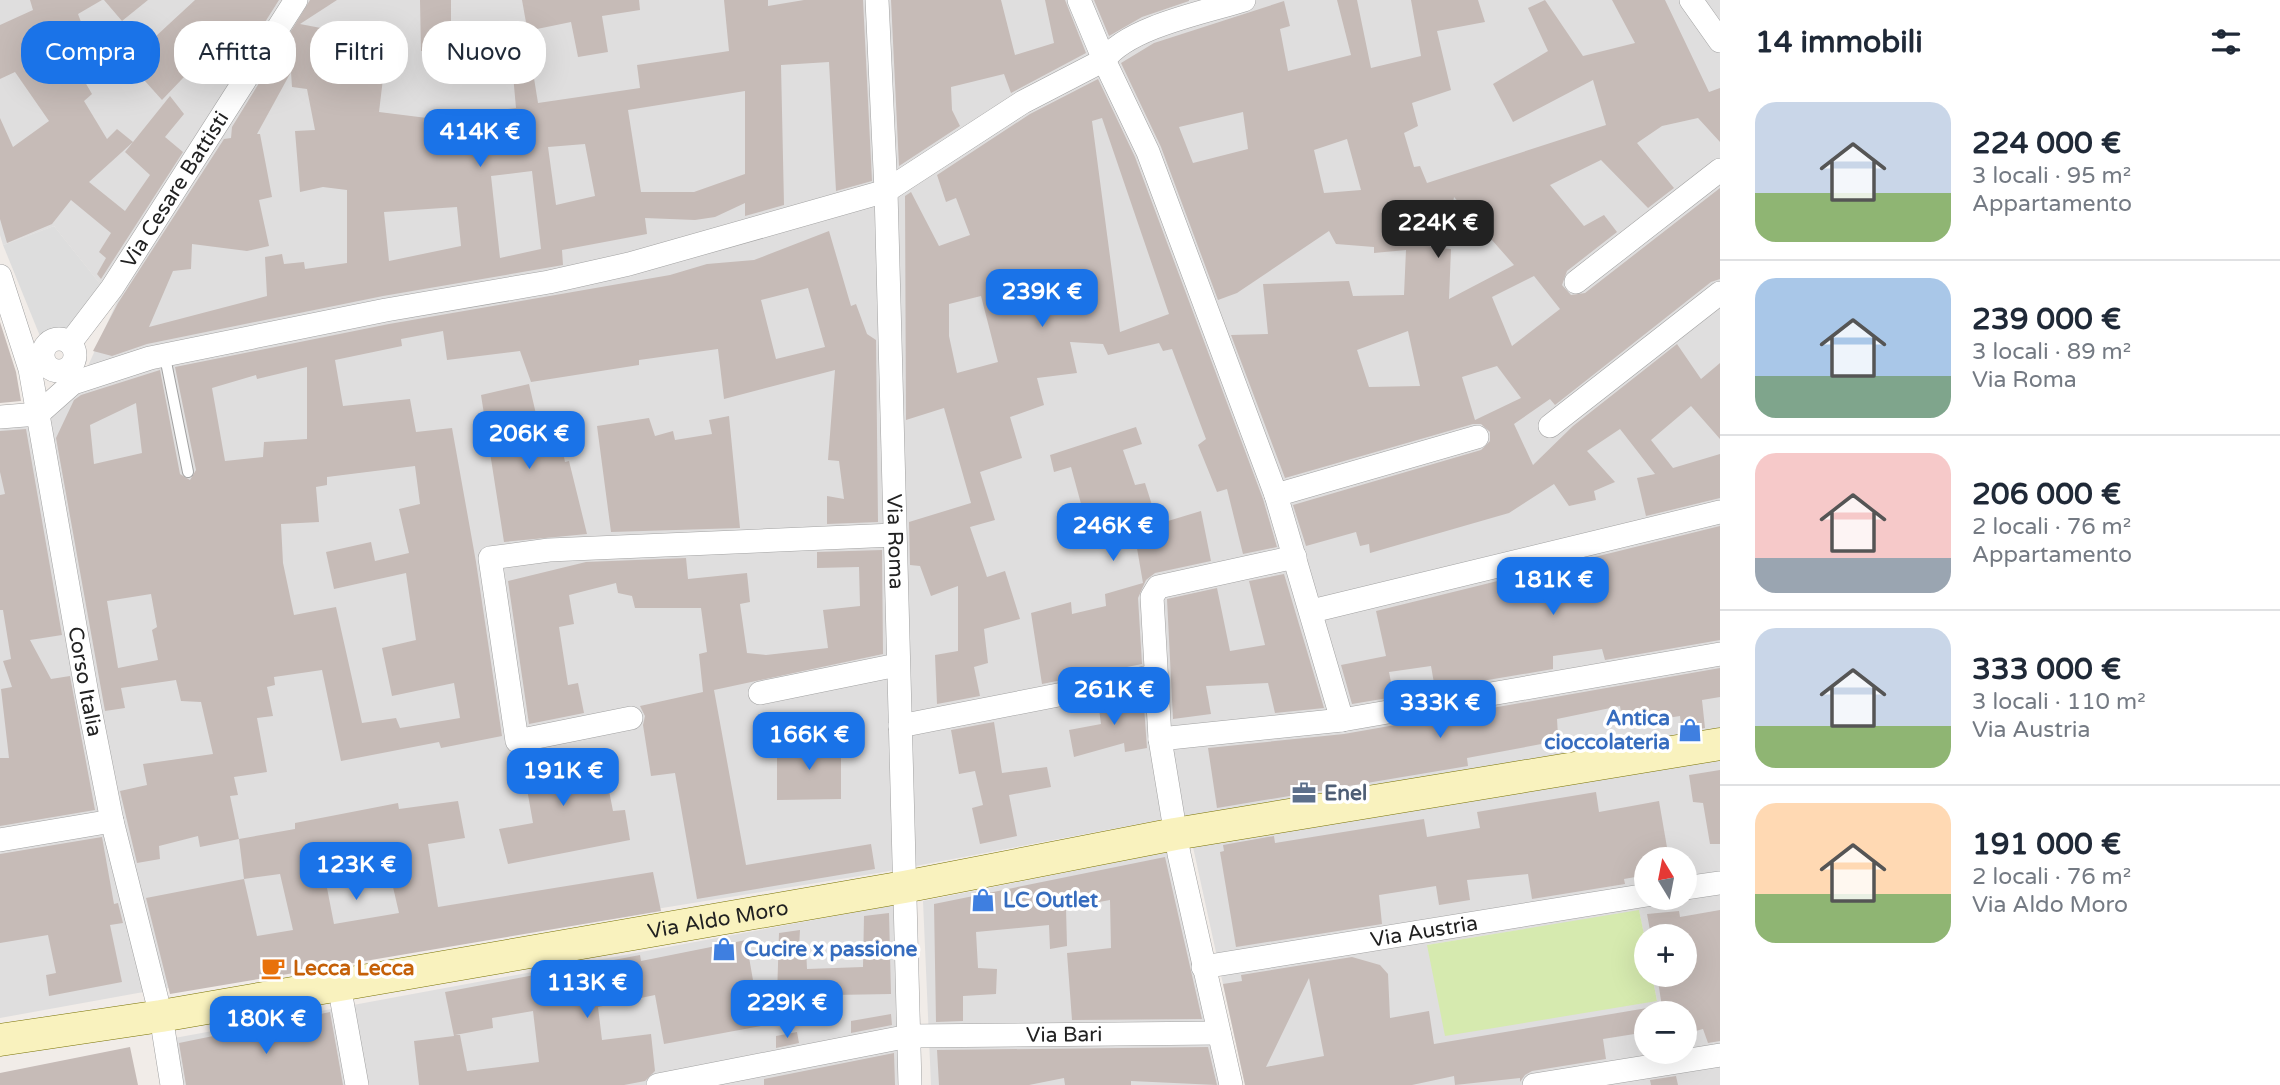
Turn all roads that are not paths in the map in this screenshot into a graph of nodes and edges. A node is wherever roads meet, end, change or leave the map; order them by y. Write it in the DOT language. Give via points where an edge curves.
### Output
graph roads {
  1 [pos="296,0"];
  2 [pos="877,0"];
  3 [pos="1080,0"];
  4 [pos="1244,0"];
  5 [pos="1690,0"];
  6 [pos="1720,41"];
  7 [pos="1104,60"];
  8 [pos="1720,170"];
  9 [pos="886,191"];
  10 [pos="0,276"];
  11 [pos="1576,282"];
  12 [pos="1720,293"];
  13 [pos="72,352"];
  14 [pos="166,356"];
  15 [pos="37,365"];
  16 [pos="103,371"];
  17 [pos="38,414"];
  18 [pos="0,417"];
  19 [pos="1550,426"];
  20 [pos="1476,437"];
  21 [pos="188,472"];
  22 [pos="1276,495"];
  23 [pos="1720,512"];
  24 [pos="894,535"];
  25 [pos="1295,557"];
  26 [pos="1312,611"];
  27 [pos="1720,654"];
  28 [pos="897,665"];
  29 [pos="1155,676"];
  30 [pos="760,693"];
  31 [pos="631,718"];
  32 [pos="1342,720"];
  33 [pos="900,726"];
  34 [pos="1160,739"];
  35 [pos="1720,744"];
  36 [pos="112,821"];
  37 [pos="1175,834"];
  38 [pos="0,840"];
  39 [pos="1720,883"];
  40 [pos="1698,886"];
  41 [pos="904,887"];
  42 [pos="1634,897"];
  43 [pos="1203,967"];
  44 [pos="339,985"];
  45 [pos="161,1016"];
  46 [pos="1219,1033"];
  47 [pos="909,1036"];
  48 [pos="0,1040"];
  49 [pos="1720,1055"];
  50 [pos="172,1085"];
  51 [pos="357,1085"];
  52 [pos="659,1085"];
  53 [pos="910,1085"];
  54 [pos="1231,1085"];
  55 [pos="1534,1085"];
  1 -- 13 [label="street, Via Cesare Battisti"];
  2 -- 9 [label="street, Via Roma"];
  3 -- 7 [label="street"];
  4 -- 7 [label="street" via="1161,25 1112,49"];
  5 -- 6 [label="street"];
  7 -- 9 [label="street" via="1023,102"];
  7 -- 22 [label="street" via="1148,152"];
  8 -- 11 [label="street"];
  9 -- 14 [label="street" via="629,264"];
  9 -- 24 [label="street, Via Roma"];
  10 -- 15 [label="street, Corso Italia"];
  12 -- 19 [label="street"];
  13 -- 15 [label="street" via="59,338 49,342"];
  13 -- 16 [label="street"];
  14 -- 16 [label="street"];
  14 -- 21 [label="lane"];
  15 -- 17 [label="street, Corso Italia"];
  16 -- 17 [label="street" via="73,383"];
  17 -- 18 [label="street"];
  17 -- 36 [label="street, Corso Italia"];
  20 -- 22 [label="street"];
  22 -- 25 [label="street"];
  23 -- 26 [label="street"];
  24 -- 28 [label="street, Via Roma"];
  24 -- 31 [label="street" via="549,550 489,558 517,741"];
  25 -- 26 [label="street"];
  25 -- 29 [label="street" via="1158,587 1152,597"];
  26 -- 32 [label="street"];
  27 -- 32 [label="street"];
  28 -- 30 [label="street"];
  28 -- 33 [label="street, Via Roma"];
  29 -- 33 [label="street"];
  29 -- 34 [label="street"];
  32 -- 34 [label="street"];
  33 -- 41 [label="street, Via Roma"];
  34 -- 37 [label="street"];
  35 -- 37 [label="street, Via Aldo Moro"];
  36 -- 38 [label="street"];
  36 -- 45 [label="street, Corso Italia"];
  37 -- 41 [label="street, Via Aldo Moro"];
  37 -- 43 [label="street"];
  39 -- 40 [label="street"];
  41 -- 44 [label="street, Via Aldo Moro"];
  41 -- 47 [label="street, Via Roma"];
  42 -- 43 [label="street, Via Austria"];
  43 -- 46 [label="street"];
  44 -- 45 [label="street, Via Aldo Moro"];
  44 -- 51 [label="street"];
  45 -- 48 [label="street, Via Aldo Moro"];
  45 -- 50 [label="street, Corso Italia"];
  46 -- 47 [label="street, Via Bari"];
  46 -- 54 [label="street"];
  47 -- 52 [label="street, Via Bari"];
  47 -- 53 [label="street, Via Roma"];
  49 -- 55 [label="street"];
}
